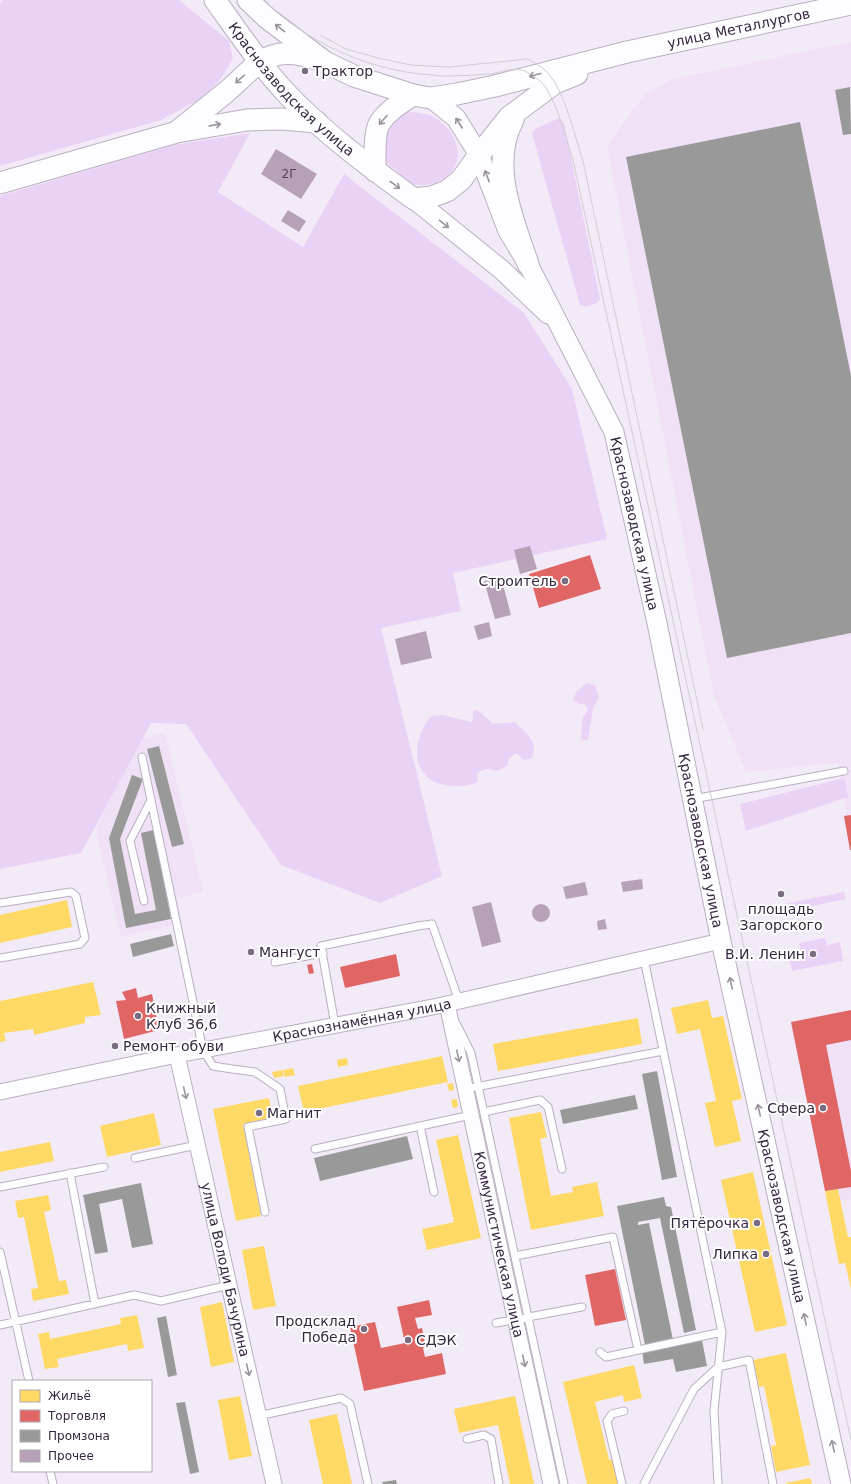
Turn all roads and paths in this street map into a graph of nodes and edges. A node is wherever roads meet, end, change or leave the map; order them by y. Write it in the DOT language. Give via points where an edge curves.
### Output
graph roads {
  1 [pos="214,0"];
  2 [pos="248,0"];
  3 [pos="851,4"];
  4 [pos="627,52"];
  5 [pos="260,61"];
  6 [pos="325,62"];
  7 [pos="422,96"];
  8 [pos="519,109"];
  9 [pos="317,122"];
  10 [pos="176,132"];
  11 [pos="479,155"];
  12 [pos="375,171"];
  13 [pos="0,183"];
  14 [pos="414,199"];
  15 [pos="528,264"];
  16 [pos="559,325"];
  17 [pos="142,757"];
  18 [pos="844,771"];
  19 [pos="693,799"];
  20 [pos="151,800"];
  21 [pos="144,901"];
  22 [pos="0,903"];
  23 [pos="722,941"];
  24 [pos="323,953"];
  25 [pos="0,958"];
  26 [pos="644,959"];
  27 [pos="275,962"];
  28 [pos="453,1002"];
  29 [pos="335,1025"];
  30 [pos="203,1050"];
  31 [pos="663,1051"];
  32 [pos="177,1055"];
  33 [pos="472,1088"];
  34 [pos="0,1092"];
  35 [pos="477,1114"];
  36 [pos="420,1126"];
  37 [pos="197,1145"];
  38 [pos="315,1149"];
  39 [pos="135,1158"];
  40 [pos="104,1167"];
  41 [pos="562,1168"];
  42 [pos="70,1173"];
  43 [pos="0,1187"];
  44 [pos="434,1192"];
  45 [pos="265,1212"];
  46 [pos="0,1252"];
  47 [pos="515,1256"];
  48 [pos="229,1285"];
  49 [pos="95,1304"];
  50 [pos="582,1307"];
  51 [pos="522,1319"];
  52 [pos="16,1322"];
  53 [pos="496,1323"];
  54 [pos="0,1325"];
  55 [pos="722,1332"];
  56 [pos="638,1350"];
  57 [pos="600,1352"];
  58 [pos="718,1366"];
  59 [pos="29,1380"];
  60 [pos="624,1411"];
  61 [pos="258,1416"];
  62 [pos="467,1439"];
  63 [pos="50,1472"];
  64 [pos="53,1484"];
  65 [pos="274,1484"];
  66 [pos="368,1484"];
  67 [pos="499,1484"];
  68 [pos="551,1484"];
  69 [pos="564,1484"];
  70 [pos="622,1484"];
  71 [pos="644,1484"];
  72 [pos="718,1484"];
  73 [pos="773,1484"];
  74 [pos="841,1484"];
  1 -- 5 [label="main road, Краснозаводская улица"];
  6 -- 2 [label="main road, Краснозаводская улица, one-way" via="267,18"];
  3 -- 4 [label="main road, улица Металлургов"];
  4 -- 7 [label="main road, one-way" via="457,94"];
  4 -- 8 [label="main road" via="555,83"];
  5 -- 6 [label="main road" via="270,56 293,52"];
  5 -- 9 [label="main road, Краснозаводская улица" via="287,94"];
  5 -- 10 [label="main road, one-way"];
  6 -- 7 [label="main road, Краснозаводская улица" via="354,76"];
  11 -- 7 [label="street, one-way" via="456,118"];
  7 -- 12 [label="main road, one-way" via="395,106 379,124"];
  8 -- 11 [label="main road" via="509,117"];
  8 -- 15 [label="main road" via="508,130 503,164 507,199"];
  10 -- 9 [label="main road, one-way" via="247,120"];
  9 -- 12 [label="main road, Краснозаводская улица"];
  10 -- 13 [label="main road"];
  11 -- 14 [label="main road" via="461,180 447,191 431,197"];
  15 -- 11 [label="street, Краснозаводская улица, one-way" via="508,231"];
  12 -- 14 [label="main road, one-way"];
  14 -- 16 [label="street, one-way" via="502,270"];
  15 -- 16 [label="street, Краснозаводская улица"];
  16 -- 19 [label="street, Краснозаводская улица" via="614,432"];
  17 -- 20 [label="lane"];
  18 -- 19 [label="lane"];
  19 -- 23 [label="street, Краснозаводская улица"];
  20 -- 21 [label="lane" via="130,841"];
  20 -- 30 [label="lane"];
  22 -- 25 [label="lane" via="71,892 76,896 85,938 80,944"];
  23 -- 26 [label="street, Краснознамённая улица"];
  74 -- 23 [label="street, Краснозаводская улица, one-way"];
  24 -- 27 [label="lane"];
  24 -- 28 [label="lane" via="322,946 432,924"];
  24 -- 29 [label="lane"];
  26 -- 28 [label="street, Краснознамённая улица"];
  26 -- 31 [label="lane"];
  28 -- 29 [label="street, Краснознамённая улица"];
  28 -- 33 [label="street, Коммунистическая улица"];
  29 -- 30 [label="street, Краснознамённая улица"];
  30 -- 32 [label="street, Краснознамённая улица"];
  30 -- 45 [label="lane" via="213,1066 255,1072 280,1089 286,1119 248,1127"];
  31 -- 33 [label="lane"];
  31 -- 55 [label="lane"];
  32 -- 34 [label="street, Краснознамённая улица"];
  32 -- 37 [label="street, улица Володи Бачурина, one-way"];
  33 -- 35 [label="street, Коммунистическая улица"];
  35 -- 36 [label="lane"];
  35 -- 41 [label="lane" via="540,1100 548,1107"];
  35 -- 47 [label="lane"];
  35 -- 51 [label="street, Коммунистическая улица"];
  36 -- 38 [label="lane"];
  36 -- 44 [label="lane"];
  37 -- 39 [label="lane"];
  37 -- 48 [label="street, улица Володи Бачурина"];
  40 -- 42 [label="lane"];
  42 -- 43 [label="lane"];
  42 -- 49 [label="lane"];
  46 -- 52 [label="lane"];
  47 -- 51 [label="lane"];
  47 -- 56 [label="lane" via="613,1237"];
  48 -- 49 [label="lane" via="161,1301 134,1295"];
  48 -- 61 [label="street, улица Володи Бачурина, one-way"];
  49 -- 52 [label="lane"];
  50 -- 51 [label="lane"];
  51 -- 53 [label="lane"];
  51 -- 68 [label="street, Коммунистическая улица, one-way"];
  51 -- 69 [label="lane"];
  52 -- 54 [label="lane"];
  52 -- 59 [label="lane"];
  55 -- 56 [label="lane"];
  55 -- 58 [label="lane"];
  56 -- 57 [label="lane" via="606,1357"];
  58 -- 71 [label="lane" via="694,1389"];
  58 -- 72 [label="lane" via="714,1411"];
  58 -- 73 [label="lane" via="749,1360"];
  60 -- 70 [label="lane" via="612,1414 608,1421"];
  61 -- 65 [label="street, улица Володи Бачурина"];
  61 -- 66 [label="lane" via="341,1398 350,1404"];
  62 -- 67 [label="lane" via="484,1435 491,1439"];
  63 -- 64 [label="lane"];
}
